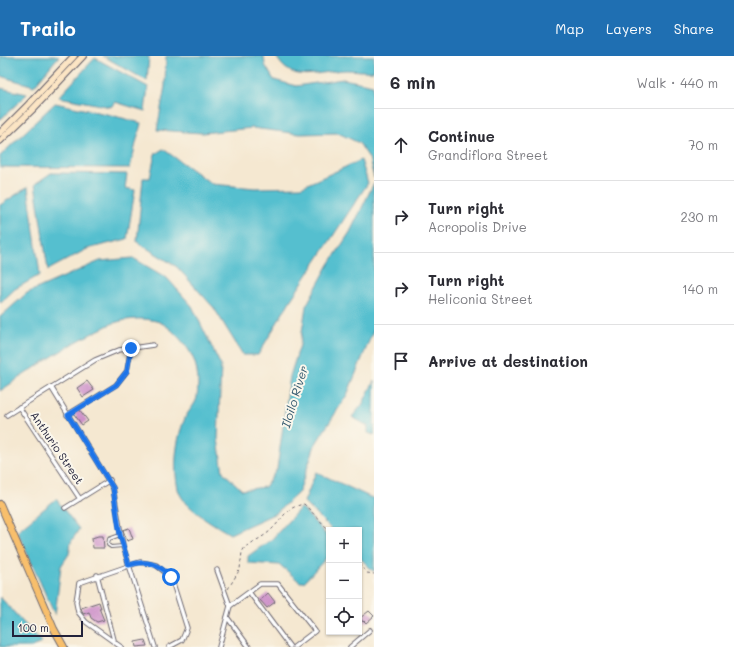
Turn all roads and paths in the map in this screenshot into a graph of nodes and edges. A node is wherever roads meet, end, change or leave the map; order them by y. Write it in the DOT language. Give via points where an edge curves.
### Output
graph roads {
  1 [pos="74,56"];
  2 [pos="83,56"];
  3 [pos="42,96"];
  4 [pos="0,132"];
  5 [pos="0,141"];
  6 [pos="152,345"];
  7 [pos="131,348"];
  8 [pos="51,387"];
  9 [pos="19,407"];
  10 [pos="7,415"];
  11 [pos="68,415"];
  12 [pos="110,480"];
  13 [pos="80,499"];
  14 [pos="0,504"];
  15 [pos="65,508"];
  16 [pos="326,527"];
  17 [pos="120,535"];
  18 [pos="123,546"];
  19 [pos="129,565"];
  20 [pos="362,567"];
  21 [pos="217,570"];
  22 [pos="374,574"];
  23 [pos="97,575"];
  24 [pos="249,592"];
  25 [pos="226,593"];
  26 [pos="230,606"];
  27 [pos="227,617"];
  28 [pos="370,630"];
  29 [pos="114,641"];
  30 [pos="64,647"];
  31 [pos="121,647"];
  32 [pos="155,647"];
  33 [pos="169,647"];
  34 [pos="219,647"];
  35 [pos="250,647"];
  36 [pos="290,647"];
  37 [pos="294,647"];
  38 [pos="350,647"];
  1 -- 3 [label="main road"];
  2 -- 3 [label="main road"];
  3 -- 4 [label="main road"];
  3 -- 5 [label="main road"];
  6 -- 7 [label="street"];
  7 -- 8 [label="street" via="95,360"];
  7 -- 11 [label="street" via="127,371 119,382"];
  8 -- 9 [label="street"];
  8 -- 11 [label="street"];
  9 -- 10 [label="street"];
  9 -- 13 [label="street, Anthurio Street"];
  11 -- 12 [label="street"];
  12 -- 13 [label="street"];
  12 -- 17 [label="street"];
  13 -- 15 [label="street"];
  14 -- 30 [label="main road"];
  16 -- 25 [label="path" via="304,504 291,508 273,528 245,547 240,569"];
  17 -- 18 [label="street"];
  17 -- 18 [label="lane" via="109,539 108,545"];
  18 -- 19 [label="street"];
  19 -- 23 [label="street"];
  19 -- 32 [label="street"];
  19 -- 33 [label="street" via="140,562 156,565 171,577 187,628 182,640"];
  20 -- 22 [label="path" via="367,573"];
  21 -- 25 [label="street"];
  23 -- 29 [label="street"];
  23 -- 29 [label="street" via="79,583 76,602 78,612 86,622"];
  24 -- 26 [label="street"];
  24 -- 36 [label="street"];
  24 -- 37 [label="street" via="260,584 274,583 280,586 315,631"];
  25 -- 26 [label="street"];
  26 -- 27 [label="street"];
  27 -- 34 [label="street"];
  27 -- 35 [label="street"];
  28 -- 38 [label="street"];
  29 -- 31 [label="street"];
}
